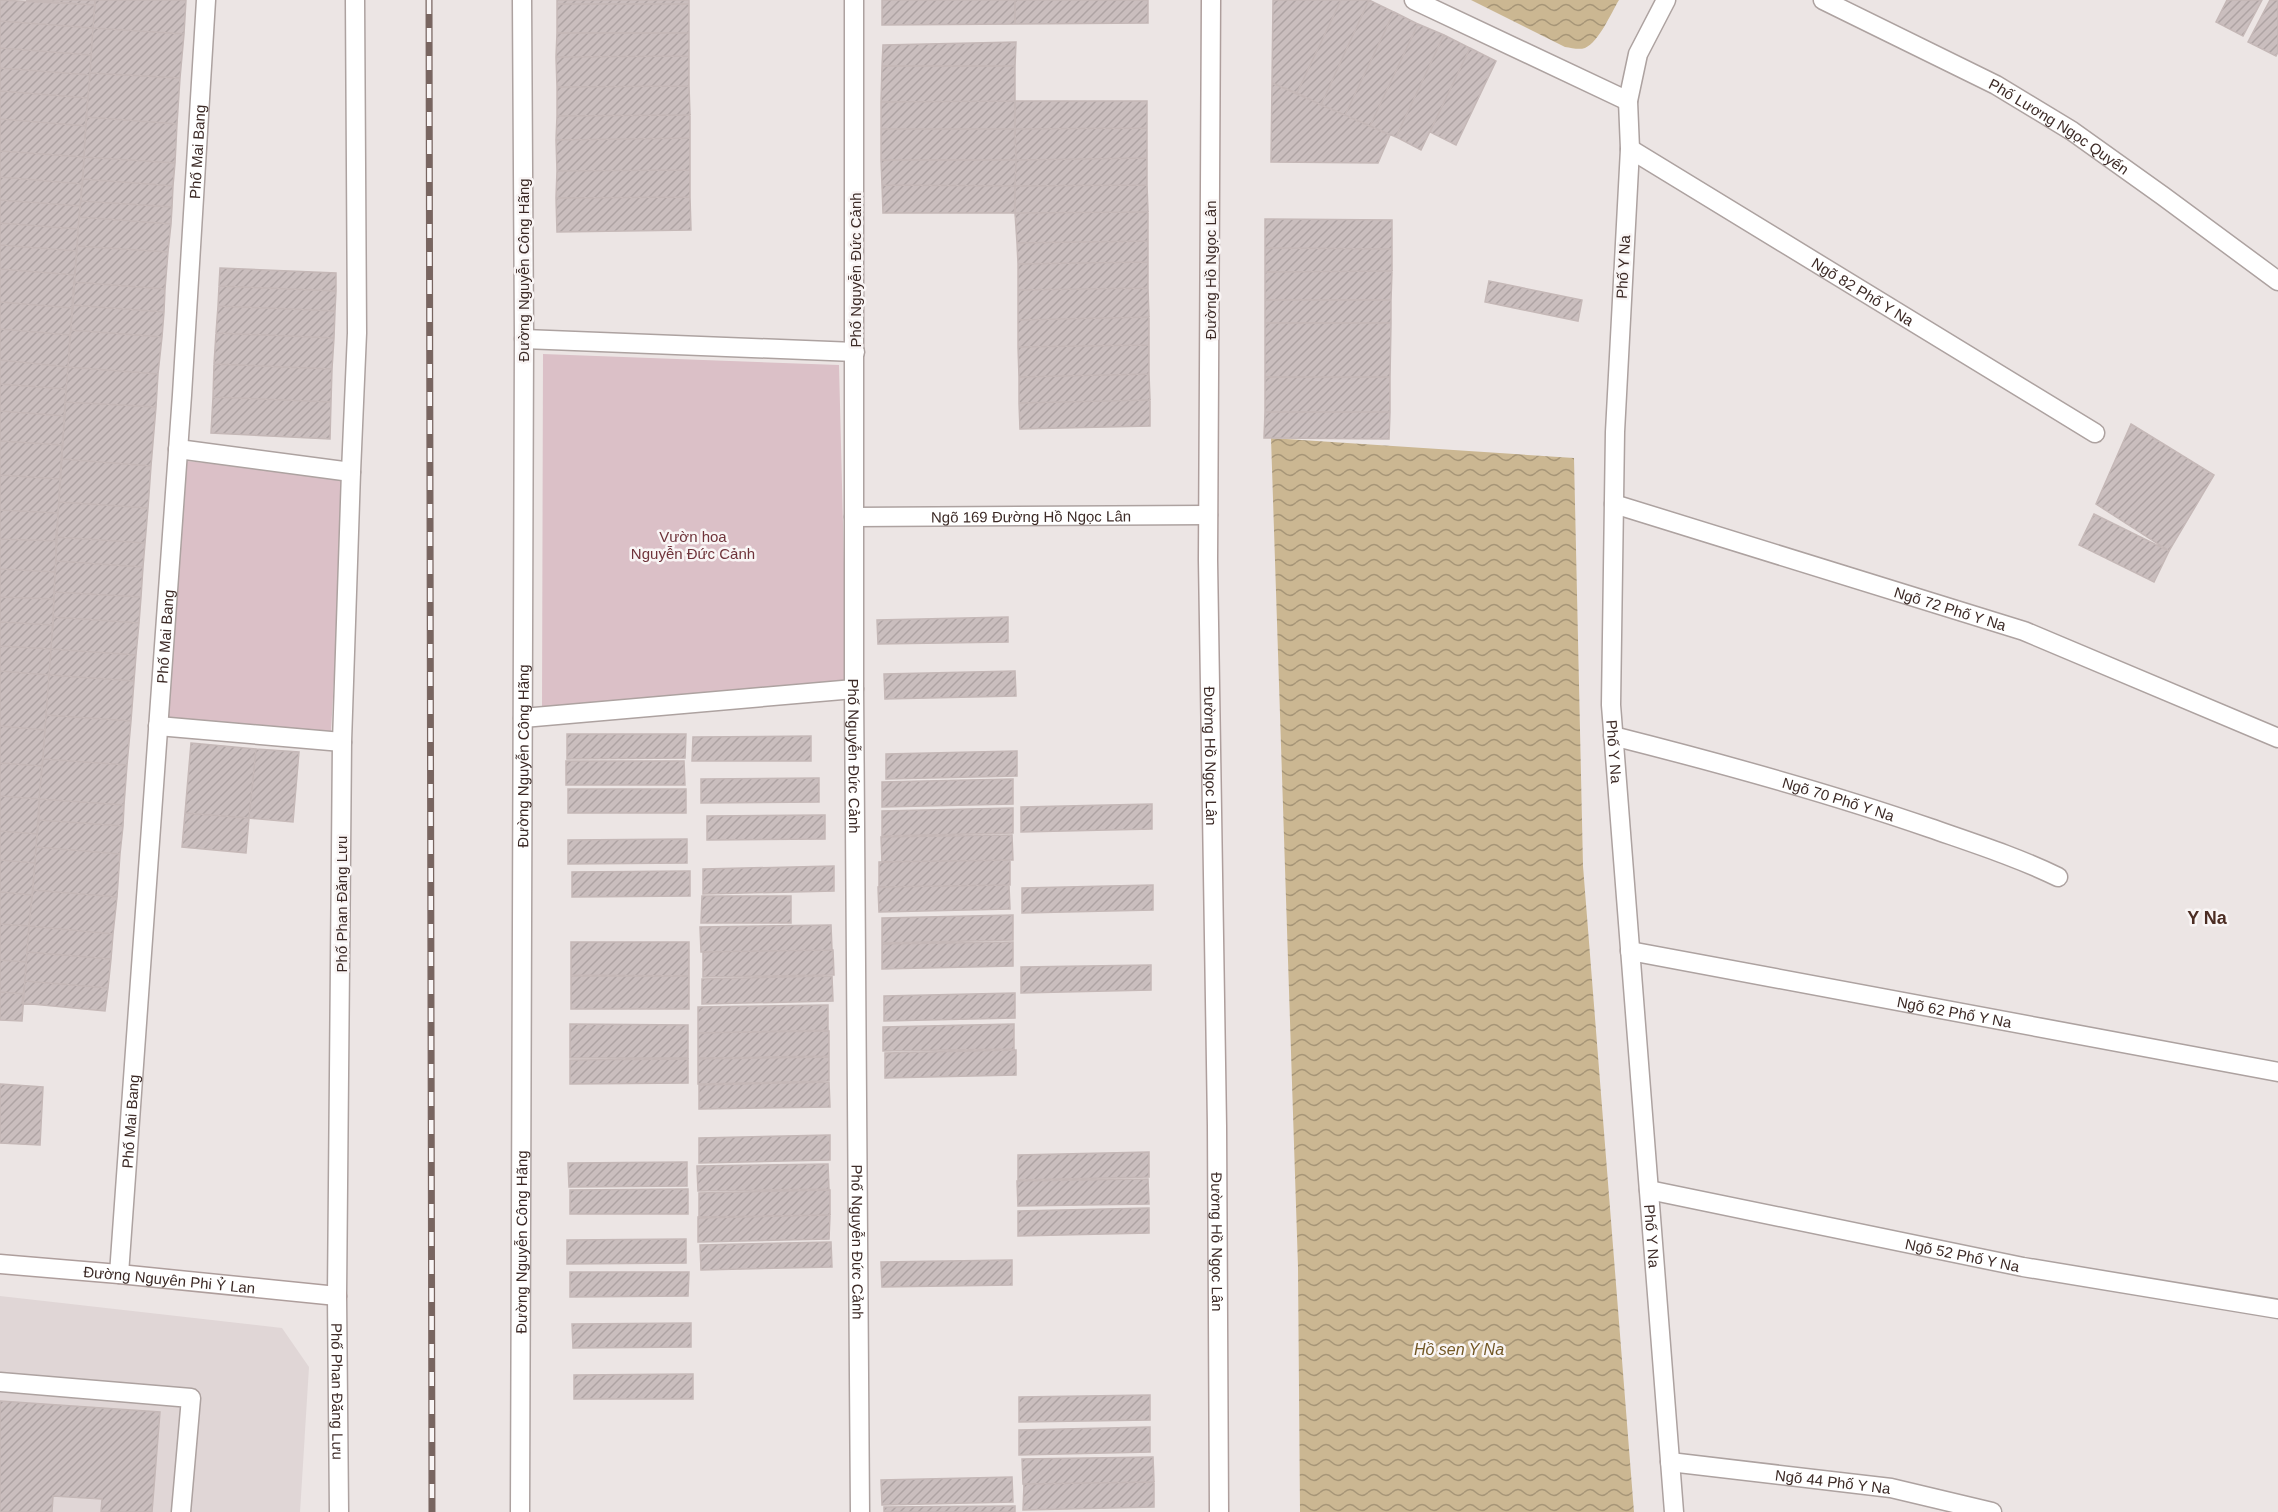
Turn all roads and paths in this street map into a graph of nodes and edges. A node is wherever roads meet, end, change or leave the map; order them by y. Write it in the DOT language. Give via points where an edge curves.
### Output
graph roads {
  1 [pos="206,0"];
  2 [pos="355,0"];
  3 [pos="522,0"];
  4 [pos="854,0"];
  5 [pos="1211,0"];
  6 [pos="1414,0"];
  7 [pos="1666,0"];
  8 [pos="1831,2"];
  9 [pos="1628,101"];
  10 [pos="1629,150"];
  11 [pos="2278,281"];
  12 [pos="524,339"];
  13 [pos="855,352"];
  14 [pos="2095,433"];
  15 [pos="178,449"];
  16 [pos="351,472"];
  17 [pos="1614,504"];
  18 [pos="1208,515"];
  19 [pos="854,517"];
  20 [pos="854,689"];
  21 [pos="523,718"];
  22 [pos="158,726"];
  23 [pos="1613,736"];
  24 [pos="2278,738"];
  25 [pos="342,742"];
  26 [pos="2058,877"];
  27 [pos="1630,951"];
  28 [pos="2278,1072"];
  29 [pos="1648,1191"];
  30 [pos="0,1264"];
  31 [pos="119,1274"];
  32 [pos="337,1296"];
  33 [pos="2278,1309"];
  34 [pos="0,1382"];
  35 [pos="1670,1462"];
  36 [pos="181,1512"];
  37 [pos="339,1512"];
  38 [pos="520,1512"];
  39 [pos="860,1512"];
  40 [pos="1220,1512"];
  41 [pos="1674,1512"];
  42 [pos="1992,1512"];
  1 -- 15 [label="street, Phố Mai Bang"];
  2 -- 16 [label="street, Phố Phan Đăng Lưu" via="357,333"];
  3 -- 12 [label="street, Đường Nguyễn Công Hãng"];
  4 -- 13 [label="street, Phố Nguyễn Đức Cảnh"];
  5 -- 18 [label="street, Đường Hồ Ngọc Lân"];
  6 -- 9 [label="street"];
  7 -- 9 [label="street, Phố Y Na" via="1638,54"];
  8 -- 11 [label="street, Phố Lương Ngọc Quyến" via="1996,85 2053,120"];
  9 -- 10 [label="street, Phố Y Na"];
  10 -- 14 [label="street, Ngõ 82 Phố Y Na"];
  10 -- 17 [label="street, Phố Y Na"];
  12 -- 13 [label="street"];
  12 -- 21 [label="street, Đường Nguyễn Công Hãng"];
  13 -- 19 [label="street, Phố Nguyễn Đức Cảnh"];
  15 -- 16 [label="street"];
  15 -- 22 [label="street, Phố Mai Bang"];
  16 -- 25 [label="street, Phố Phan Đăng Lưu"];
  17 -- 23 [label="street, Phố Y Na"];
  17 -- 24 [label="street, Ngõ 72 Phố Y Na" via="2024,631"];
  18 -- 19 [label="street, Ngõ 169 Đường Hồ Ngọc Lân"];
  18 -- 40 [label="street, Đường Hồ Ngọc Lân"];
  19 -- 20 [label="street, Phố Nguyễn Đức Cảnh"];
  20 -- 21 [label="street"];
  20 -- 39 [label="street, Phố Nguyễn Đức Cảnh"];
  21 -- 38 [label="street, Đường Nguyễn Công Hãng"];
  22 -- 25 [label="street"];
  22 -- 31 [label="street, Phố Mai Bang"];
  23 -- 26 [label="street, Ngõ 70 Phố Y Na" via="1860,804 2027,862"];
  23 -- 27 [label="street, Phố Y Na"];
  25 -- 32 [label="street, Phố Phan Đăng Lưu"];
  27 -- 28 [label="street, Ngõ 62 Phố Y Na"];
  27 -- 29 [label="street, Phố Y Na"];
  29 -- 33 [label="street, Ngõ 52 Phố Y Na" via="2023,1267"];
  29 -- 35 [label="street, Phố Y Na"];
  30 -- 31 [label="street, Đường Nguyên Phi Ỷ Lan"];
  31 -- 32 [label="street, Đường Nguyên Phi Ỷ Lan"];
  32 -- 37 [label="street, Phố Phan Đăng Lưu"];
  34 -- 36 [label="street" via="191,1398"];
  35 -- 41 [label="street, Phố Y Na"];
  35 -- 42 [label="street, Ngõ 44 Phố Y Na" via="1891,1488"];
}
